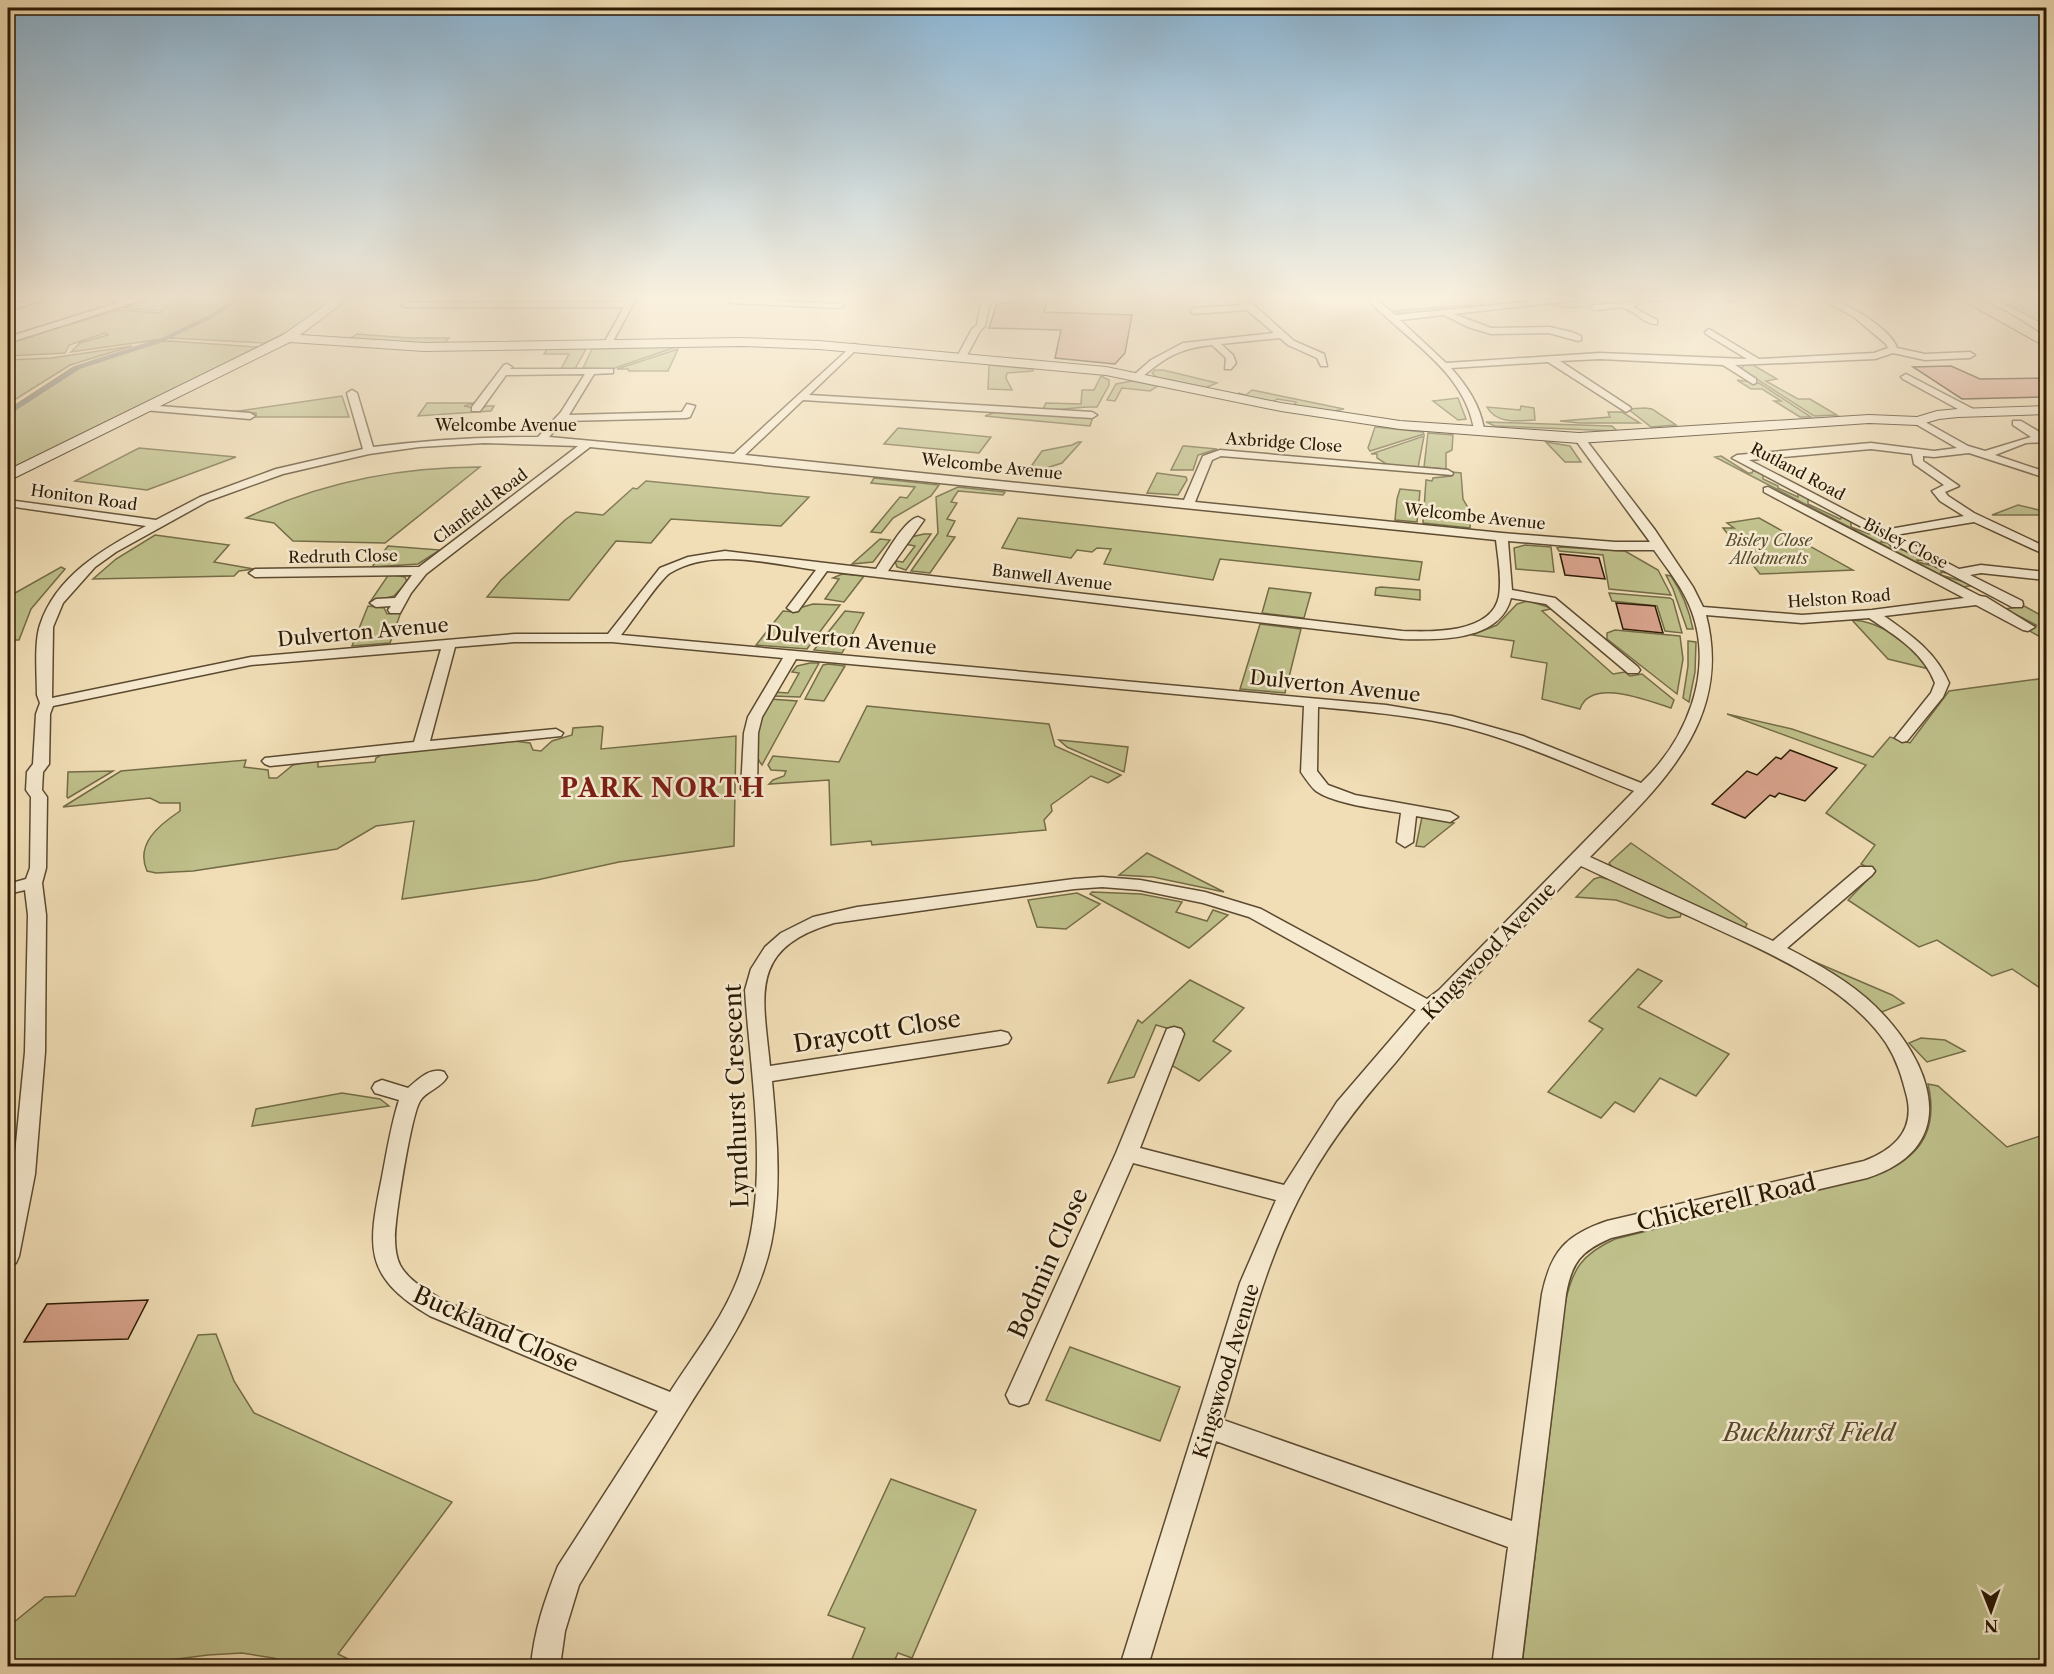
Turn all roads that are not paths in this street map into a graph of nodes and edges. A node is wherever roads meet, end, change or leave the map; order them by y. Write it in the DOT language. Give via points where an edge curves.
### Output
graph roads {
  1 [pos="215,374"];
  2 [pos="502,374"];
  3 [pos="589,374"];
  4 [pos="826,374"];
  5 [pos="1124,374"];
  6 [pos="1451,374"];
  7 [pos="1573,374"];
  8 [pos="1743,374"];
  9 [pos="1138,376"];
  10 [pos="1906,377"];
  11 [pos="1753,381"];
  12 [pos="352,393"];
  13 [pos="801,397"];
  14 [pos="466,405"];
  15 [pos="690,406"];
  16 [pos="146,408"];
  17 [pos="1626,409"];
  18 [pos="2046,410"];
  19 [pos="1971,412"];
  20 [pos="1092,415"];
  21 [pos="250,416"];
  22 [pos="563,418"];
  23 [pos="1918,421"];
  24 [pos="2017,423"];
  25 [pos="1479,429"];
  26 [pos="1579,438"];
  27 [pos="542,440"];
  28 [pos="2045,440"];
  29 [pos="588,443"];
  30 [pos="1969,450"];
  31 [pos="369,451"];
  32 [pos="1917,452"];
  33 [pos="1985,455"];
  34 [pos="738,456"];
  35 [pos="1448,473"];
  36 [pos="2046,475"];
  37 [pos="8,477"];
  38 [pos="1768,490"];
  39 [pos="8,503"];
  40 [pos="1188,504"];
  41 [pos="1976,518"];
  42 [pos="918,520"];
  43 [pos="156,524"];
  44 [pos="1882,534"];
  45 [pos="1502,537"];
  46 [pos="1657,546"];
  47 [pos="2046,551"];
  48 [pos="273,562"];
  49 [pos="824,567"];
  50 [pos="422,571"];
  51 [pos="880,573"];
  52 [pos="1958,573"];
  53 [pos="2046,576"];
  54 [pos="1506,593"];
  55 [pos="1981,600"];
  56 [pos="815,601"];
  57 [pos="376,603"];
  58 [pos="2018,604"];
  59 [pos="1699,611"];
  60 [pos="1872,614"];
  61 [pos="2028,627"];
  62 [pos="612,638"];
  63 [pos="449,644"];
  64 [pos="791,655"];
  65 [pos="1632,670"];
  66 [pos="1311,702"];
  67 [pos="46,703"];
  68 [pos="556,733"];
  69 [pos="1902,738"];
  70 [pos="420,746"];
  71 [pos="270,761"];
  72 [pos="748,789"];
  73 [pos="1642,789"];
  74 [pos="1409,811"];
  75 [pos="1450,818"];
  76 [pos="1405,842"];
  77 [pos="1579,859"];
  78 [pos="1866,871"];
  79 [pos="33,883"];
  80 [pos="8,889"];
  81 [pos="1776,948"];
  82 [pos="1428,1008"];
  83 [pos="1174,1034"];
  84 [pos="1001,1038"];
  85 [pos="761,1075"];
  86 [pos="437,1077"];
  87 [pos="382,1088"];
  88 [pos="411,1096"];
  89 [pos="1127,1152"];
  90 [pos="1289,1196"];
  91 [pos="8,1256"];
  92 [pos="1019,1395"];
  93 [pos="674,1406"];
  94 [pos="1209,1427"];
  95 [pos="1522,1538"];
  96 [pos="546,1666"];
  97 [pos="1134,1666"];
  98 [pos="1507,1666"];
  1 -- 16 [label="street"];
  2 -- 14 [label="street" via="478,407"];
  3 -- 22 [label="street"];
  4 -- 13 [label="street"];
  5 -- 9 [label="street"];
  6 -- 25 [label="street" via="1465,392"];
  7 -- 17 [label="street"];
  8 -- 11 [label="street"];
  9 -- 25 [label="street" via="1363,420"];
  10 -- 19 [label="street"];
  12 -- 31 [label="street"];
  13 -- 20 [label="street"];
  13 -- 34 [label="street"];
  15 -- 22 [label="street" via="686,416"];
  16 -- 21 [label="street"];
  16 -- 37 [label="street"];
  18 -- 19 [label="street"];
  19 -- 23 [label="street"];
  22 -- 27 [label="street"];
  23 -- 26 [label="street" via="1869,419"];
  23 -- 30 [label="street"];
  24 -- 28 [label="street"];
  25 -- 26 [label="street"];
  26 -- 46 [label="street, Kingswood Avenue"];
  27 -- 29 [label="street, Welcombe Avenue"];
  27 -- 31 [label="street, Welcombe Avenue" via="464,441"];
  28 -- 33 [label="street" via="2027,440"];
  29 -- 34 [label="street, Welcombe Avenue"];
  29 -- 50 [label="street, Clanfield Road"];
  30 -- 32 [label="street, Rutland Road"];
  30 -- 33 [label="street"];
  31 -- 43 [label="street, Welcombe Avenue" via="258,478 204,499"];
  32 -- 41 [label="street" via="1918,462 1953,486 1938,494"];
  32 -- 44 [label="street, Rutland Road" via="1875,446 1737,458"];
  33 -- 36 [label="street"];
  34 -- 40 [label="street, Welcombe Avenue"];
  35 -- 40 [label="street, Axbridge Close" via="1374,460 1211,454"];
  38 -- 55 [label="street, Bisley Close"];
  39 -- 43 [label="street, Honiton Road"];
  40 -- 45 [label="street, Welcombe Avenue"];
  41 -- 44 [label="street"];
  41 -- 47 [label="street"];
  42 -- 51 [label="street"];
  43 -- 67 [label="street, Welcombe Avenue" via="91,564 57,602 46,627"];
  44 -- 52 [label="street, Rutland Road"];
  45 -- 46 [label="street, Welcombe Avenue"];
  45 -- 54 [label="street"];
  46 -- 59 [label="street, Kingswood Avenue" via="1675,568"];
  48 -- 50 [label="street, Redruth Close" via="259,573"];
  49 -- 51 [label="street, Banwell Avenue"];
  49 -- 56 [label="street" via="797,603"];
  49 -- 62 [label="street, Banwell Avenue" via="725,555 683,562 660,575"];
  50 -- 57 [label="street, Clanfield Road" via="397,606"];
  51 -- 54 [label="street, Banwell Avenue" via="1402,635 1443,634 1475,627 1493,617"];
  52 -- 53 [label="street" via="1981,569"];
  52 -- 58 [label="street, Rutland Road"];
  54 -- 65 [label="street" via="1550,601"];
  55 -- 60 [label="street, Helston Road"];
  55 -- 61 [label="street, Bisley Close"];
  59 -- 60 [label="street, Helston Road" via="1802,619"];
  59 -- 73 [label="street, Kingswood Avenue" via="1706,659 1704,692 1678,750"];
  60 -- 69 [label="street" via="1923,651 1939,670 1942,683 1938,694"];
  62 -- 63 [label="street, Dulverton Avenue" via="531,637"];
  62 -- 64 [label="street, Dulverton Avenue"];
  63 -- 67 [label="street, Dulverton Avenue" via="251,661"];
  63 -- 70 [label="street"];
  64 -- 66 [label="street, Dulverton Avenue"];
  64 -- 72 [label="street" via="755,717"];
  66 -- 73 [label="street, Dulverton Avenue" via="1408,712 1485,728"];
  66 -- 74 [label="street" via="1309,772 1316,783 1337,796"];
  67 -- 79 [label="street, Welcombe Avenue" via="41,764 34,783 39,797 39,831 38,868"];
  68 -- 70 [label="street"];
  70 -- 71 [label="street"];
  73 -- 77 [label="street, Kingswood Avenue"];
  74 -- 75 [label="street"];
  74 -- 76 [label="street"];
  77 -- 81 [label="street, Chickerell Road"];
  77 -- 82 [label="street, Kingswood Avenue" via="1446,995"];
  78 -- 81 [label="street"];
  79 -- 80 [label="street"];
  79 -- 91 [label="street, Welcombe Avenue" via="37,915 34,1072 24,1174"];
  81 -- 95 [label="street, Chickerell Road" via="1858,1002 1891,1034 1908,1061 1916,1085 1920,1115 1914,1134 1905,1150 1867,1169 1627,1224 1590,1237 1570,1251 1557,1274"];
  82 -- 85 [label="street, Lyndhurst Crescent" via="1255,913 1140,885 1074,884 834,918 795,932 769,952 755,980"];
  82 -- 90 [label="street, Kingswood Avenue" via="1344,1108"];
  83 -- 89 [label="street, Bodmin Close"];
  84 -- 85 [label="street, Draycott Close"];
  85 -- 93 [label="street, Lyndhurst Crescent" via="767,1133 767,1196 756,1257 739,1301"];
  86 -- 88 [label="street"];
  87 -- 88 [label="street"];
  88 -- 93 [label="street, Buckland Close" via="402,1121 382,1245 392,1274 404,1289 438,1309"];
  89 -- 90 [label="street"];
  89 -- 92 [label="street, Bodmin Close"];
  90 -- 94 [label="street, Kingswood Avenue" via="1252,1283"];
  93 -- 96 [label="street, Lyndhurst Crescent" via="568,1576 554,1611 546,1645"];
  94 -- 95 [label="street"];
  94 -- 97 [label="street, Kingswood Avenue"];
  95 -- 98 [label="street, Chickerell Road"];
}
